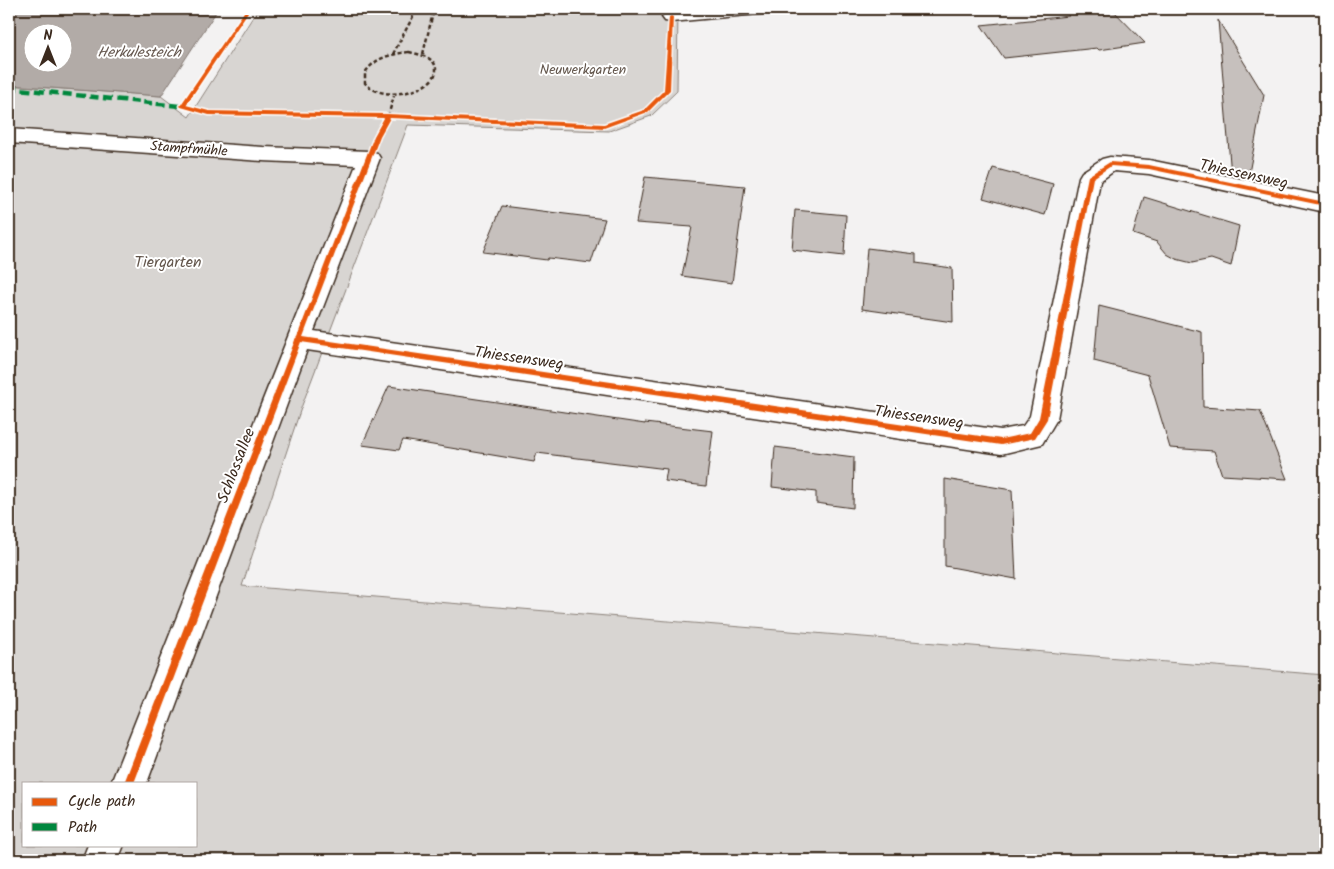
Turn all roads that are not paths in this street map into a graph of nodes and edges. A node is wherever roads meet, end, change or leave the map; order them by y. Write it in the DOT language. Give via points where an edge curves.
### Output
graph roads {
  1 [pos="759,9"];
  2 [pos="671,17"];
  3 [pos="9,136"];
  4 [pos="369,158"];
  5 [pos="1325,204"];
  6 [pos="298,339"];
  7 [pos="130,782"];
  8 [pos="106,846"];
  9 [pos="100,860"];
  1 -- 2 [label="street"];
  3 -- 4 [label="street, Stampfmühle"];
  4 -- 6 [label="street, Schlossallee"];
  5 -- 6 [label="street, Thiessensweg" via="1150,167 1110,164 1090,177 1043,419 1032,436 1001,442"];
  6 -- 7 [label="street, Schlossallee"];
  8 -- 9 [label="street"];
}
